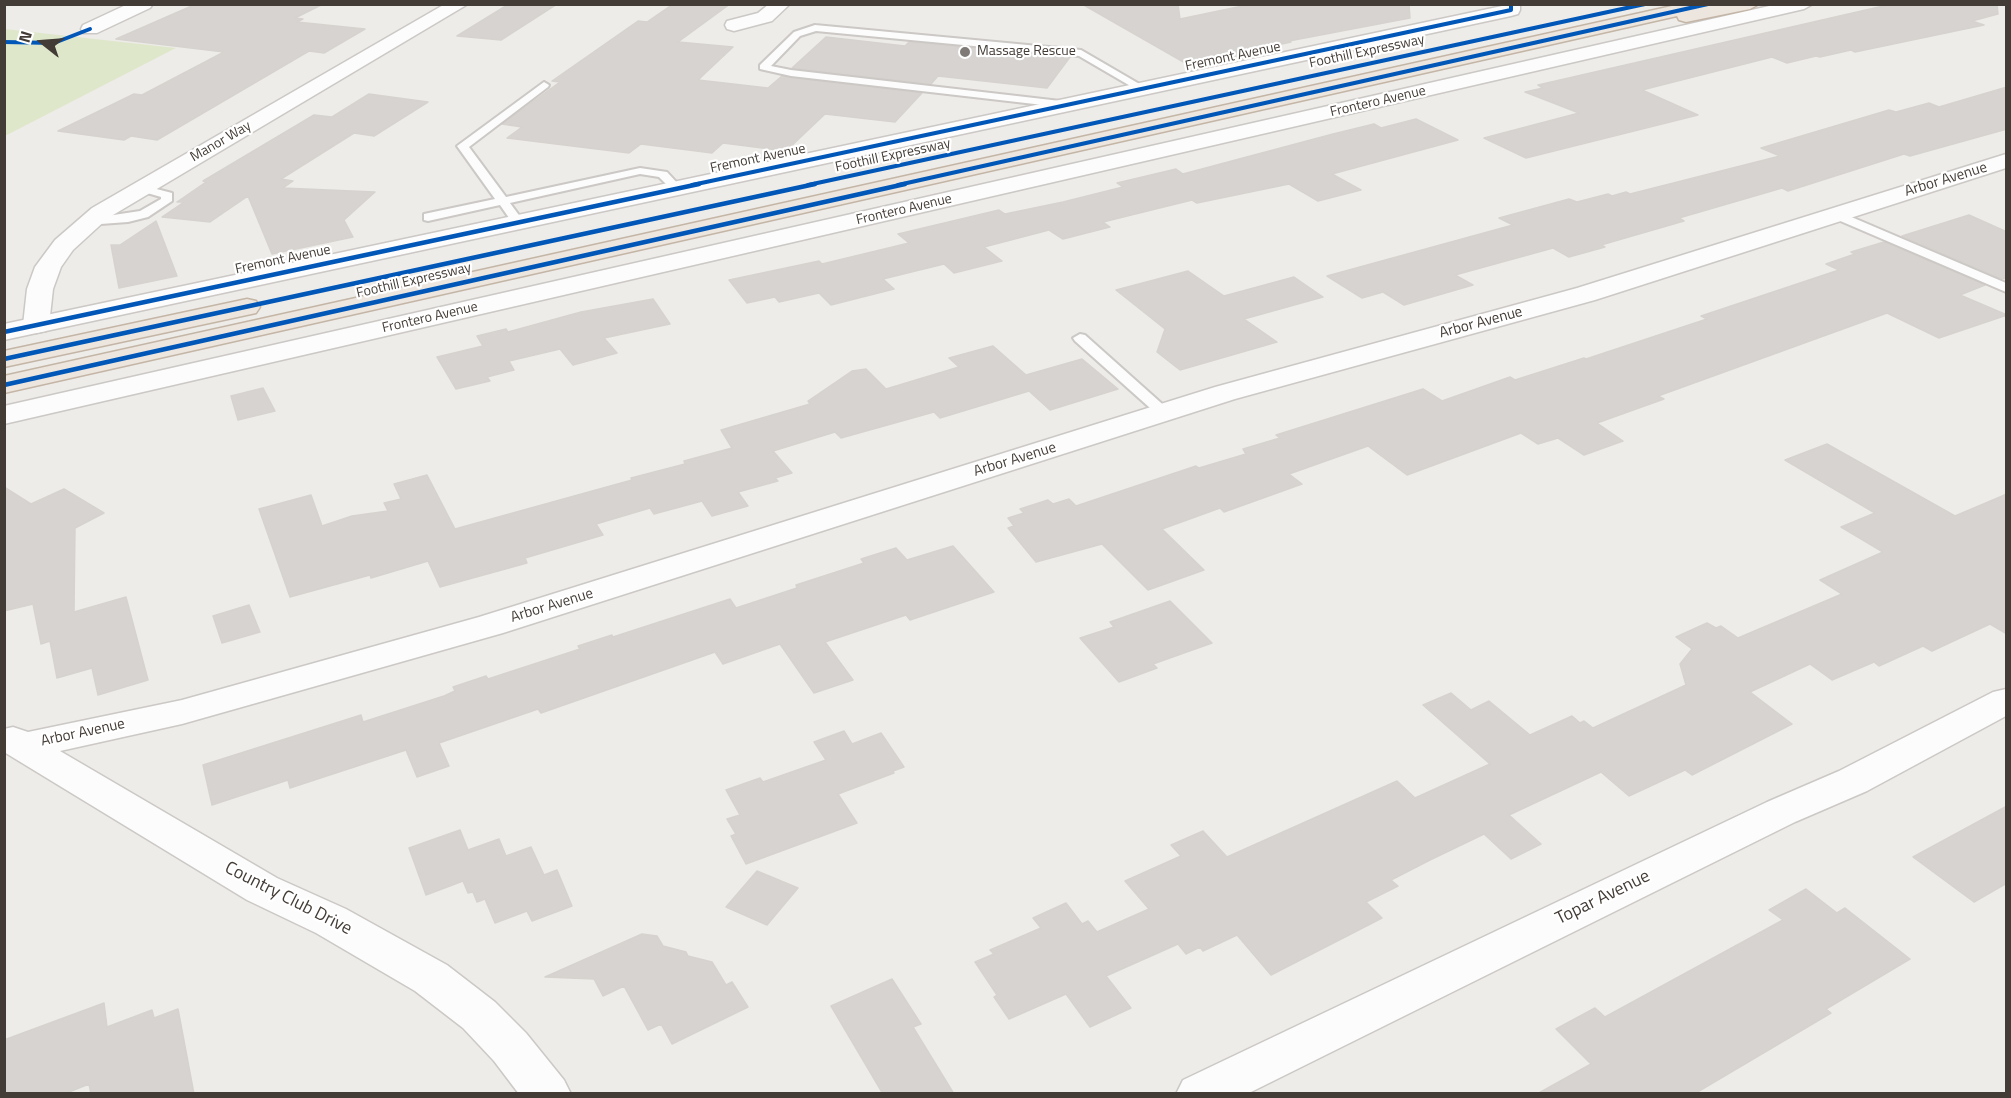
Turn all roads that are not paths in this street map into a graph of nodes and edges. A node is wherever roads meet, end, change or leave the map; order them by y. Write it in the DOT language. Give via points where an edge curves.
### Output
graph roads {
  1 [pos="144,4"];
  2 [pos="459,4"];
  3 [pos="781,4"];
  4 [pos="1512,4"];
  5 [pos="1611,4"];
  6 [pos="1708,4"];
  7 [pos="1750,4"];
  8 [pos="1804,4"];
  9 [pos="1642,12"];
  10 [pos="1588,17"];
  11 [pos="734,25"];
  12 [pos="90,29"];
  13 [pos="544,85"];
  14 [pos="1143,89"];
  15 [pos="1069,105"];
  16 [pos="2007,161"];
  17 [pos="676,188"];
  18 [pos="501,201"];
  19 [pos="1835,214"];
  20 [pos="428,217"];
  21 [pos="518,222"];
  22 [pos="2007,288"];
  23 [pos="36,325"];
  24 [pos="4,332"];
  25 [pos="1080,338"];
  26 [pos="4,359"];
  27 [pos="4,385"];
  28 [pos="1164,413"];
  29 [pos="4,415"];
  30 [pos="2007,701"];
  31 [pos="13,740"];
  32 [pos="547,1094"];
  33 [pos="1200,1094"];
  1 -- 12 [label="street"];
  2 -- 23 [label="street, Manor Way" via="99,213 64,245 48,267 40,290"];
  3 -- 11 [label="street" via="765,17"];
  4 -- 14 [label="street, Fremont Avenue" via="1511,10"];
  5 -- 10 [label="highway"];
  6 -- 9 [label="highway, Foothill Expressway"];
  7 -- 9 [label="highway" via="1689,15"];
  8 -- 29 [label="street, Frontero Avenue"];
  9 -- 10 [label="highway, Foothill Expressway"];
  9 -- 27 [label="highway, Foothill Expressway"];
  10 -- 26 [label="highway, Foothill Expressway"];
  13 -- 18 [label="lane" via="463,146"];
  14 -- 15 [label="street, Fremont Avenue"];
  14 -- 15 [label="lane" via="1081,53 815,28 797,34 764,67"];
  15 -- 17 [label="street, Fremont Avenue"];
  16 -- 19 [label="street, Arbor Avenue"];
  17 -- 18 [label="lane" via="663,174 640,171"];
  17 -- 21 [label="street, Fremont Avenue"];
  18 -- 20 [label="lane"];
  18 -- 21 [label="lane"];
  19 -- 22 [label="lane"];
  19 -- 28 [label="street, Arbor Avenue" via="1586,294"];
  21 -- 23 [label="street, Fremont Avenue"];
  23 -- 24 [label="street, Fremont Avenue"];
  25 -- 28 [label="lane"];
  28 -- 31 [label="street, Arbor Avenue" via="491,625 182,712"];
  30 -- 33 [label="street, Topar Avenue" via="1852,781"];
  31 -- 32 [label="street, Country Club Drive" via="262,889 331,921 431,978 479,1015"];
}
